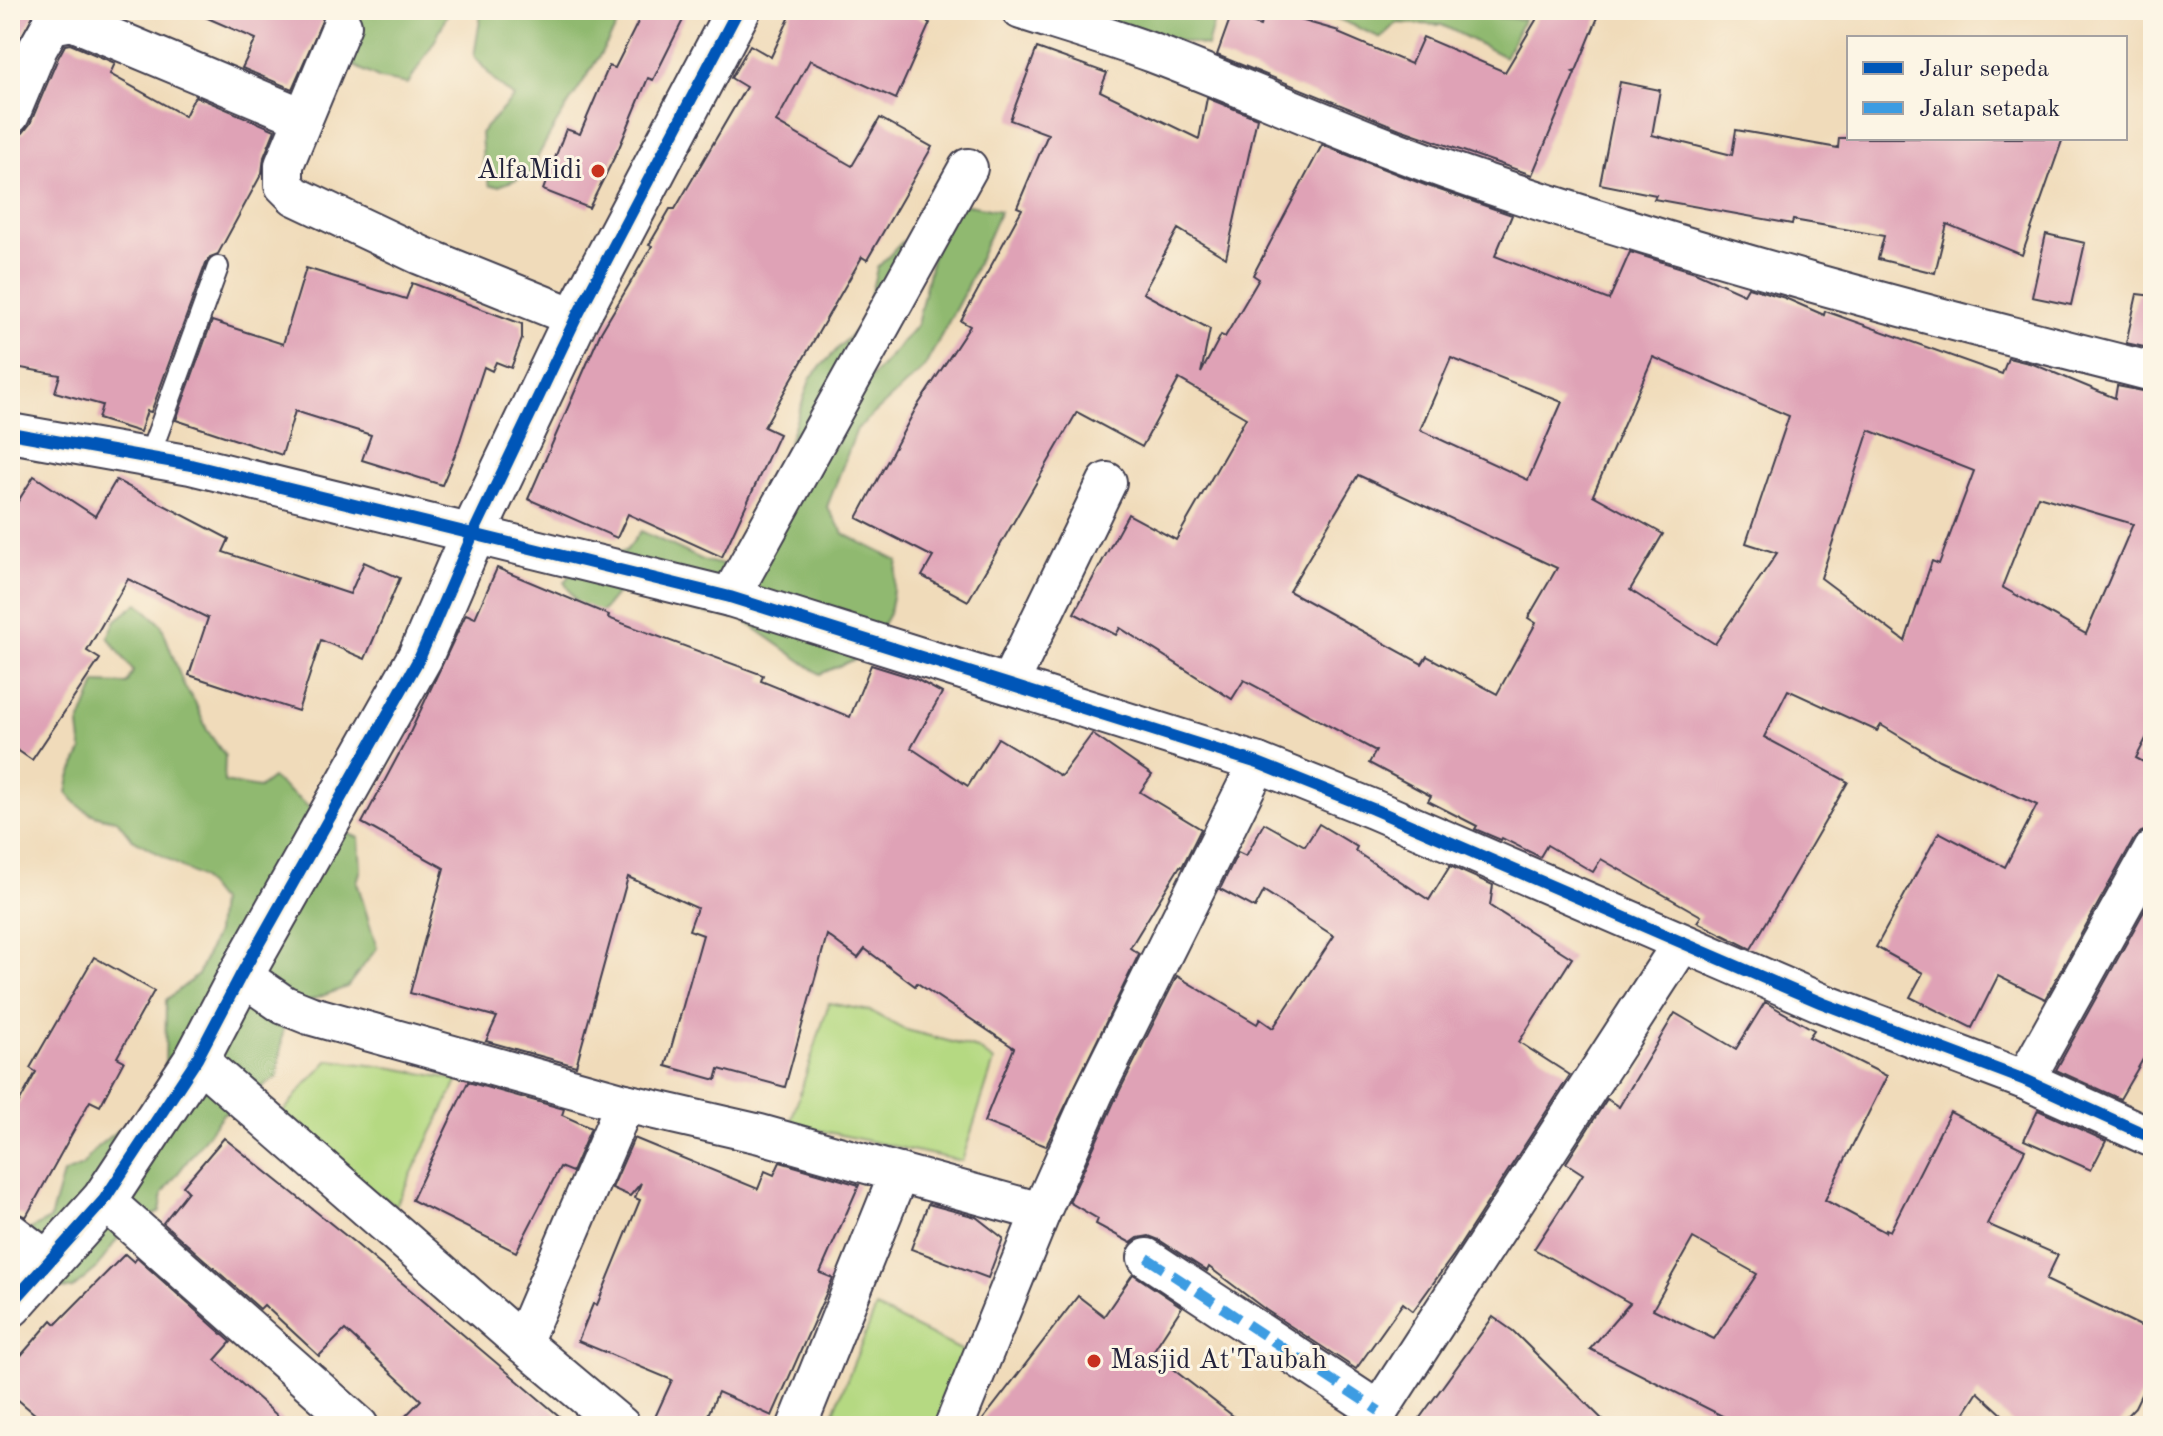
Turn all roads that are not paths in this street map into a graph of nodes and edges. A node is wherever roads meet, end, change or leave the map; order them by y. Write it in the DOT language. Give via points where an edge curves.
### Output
graph roads {
  1 [pos="738,10"];
  2 [pos="1021,10"];
  3 [pos="342,25"];
  4 [pos="10,115"];
  5 [pos="302,117"];
  6 [pos="968,168"];
  7 [pos="218,267"];
  8 [pos="576,318"];
  9 [pos="2153,372"];
  10 [pos="10,433"];
  11 [pos="149,457"];
  12 [pos="1107,482"];
  13 [pos="473,534"];
  14 [pos="730,597"];
  15 [pos="1009,684"];
  16 [pos="1258,763"];
  17 [pos="2153,850"];
  18 [pos="1682,943"];
  19 [pos="241,975"];
  20 [pos="197,1059"];
  21 [pos="2025,1080"];
  22 [pos="625,1103"];
  23 [pos="2153,1138"];
  24 [pos="899,1173"];
  25 [pos="104,1200"];
  26 [pos="1041,1212"];
  27 [pos="10,1232"];
  28 [pos="1147,1258"];
  29 [pos="49,1262"];
  30 [pos="10,1305"];
  31 [pos="522,1343"];
  32 [pos="1374,1418"];
  33 [pos="359,1426"];
  34 [pos="621,1426"];
  35 [pos="797,1426"];
  36 [pos="954,1426"];
  1 -- 8 [label="street"];
  2 -- 9 [label="street" via="1149,52 1358,137 1581,215"];
  3 -- 5 [label="street"];
  4 -- 5 [label="street" via="51,25 72,21"];
  5 -- 8 [label="street" via="284,165 284,185 295,196 420,255"];
  6 -- 14 [label="street"];
  7 -- 11 [label="lane"];
  8 -- 13 [label="street"];
  10 -- 11 [label="street"];
  11 -- 13 [label="street"];
  12 -- 15 [label="street"];
  13 -- 14 [label="street"];
  13 -- 19 [label="street" via="420,657"];
  14 -- 15 [label="street"];
  15 -- 16 [label="street"];
  16 -- 18 [label="street"];
  16 -- 26 [label="street"];
  17 -- 21 [label="street"];
  18 -- 21 [label="street"];
  18 -- 32 [label="street"];
  19 -- 20 [label="street"];
  19 -- 22 [label="street" via="284,1005 309,1015"];
  20 -- 25 [label="street"];
  20 -- 31 [label="street"];
  21 -- 23 [label="street"];
  22 -- 24 [label="street"];
  22 -- 31 [label="street"];
  24 -- 26 [label="street"];
  24 -- 35 [label="street"];
  25 -- 29 [label="street"];
  25 -- 33 [label="street"];
  26 -- 36 [label="street"];
  27 -- 29 [label="street"];
  28 -- 32 [label="street"];
  29 -- 30 [label="street"];
  31 -- 34 [label="street"];
}
